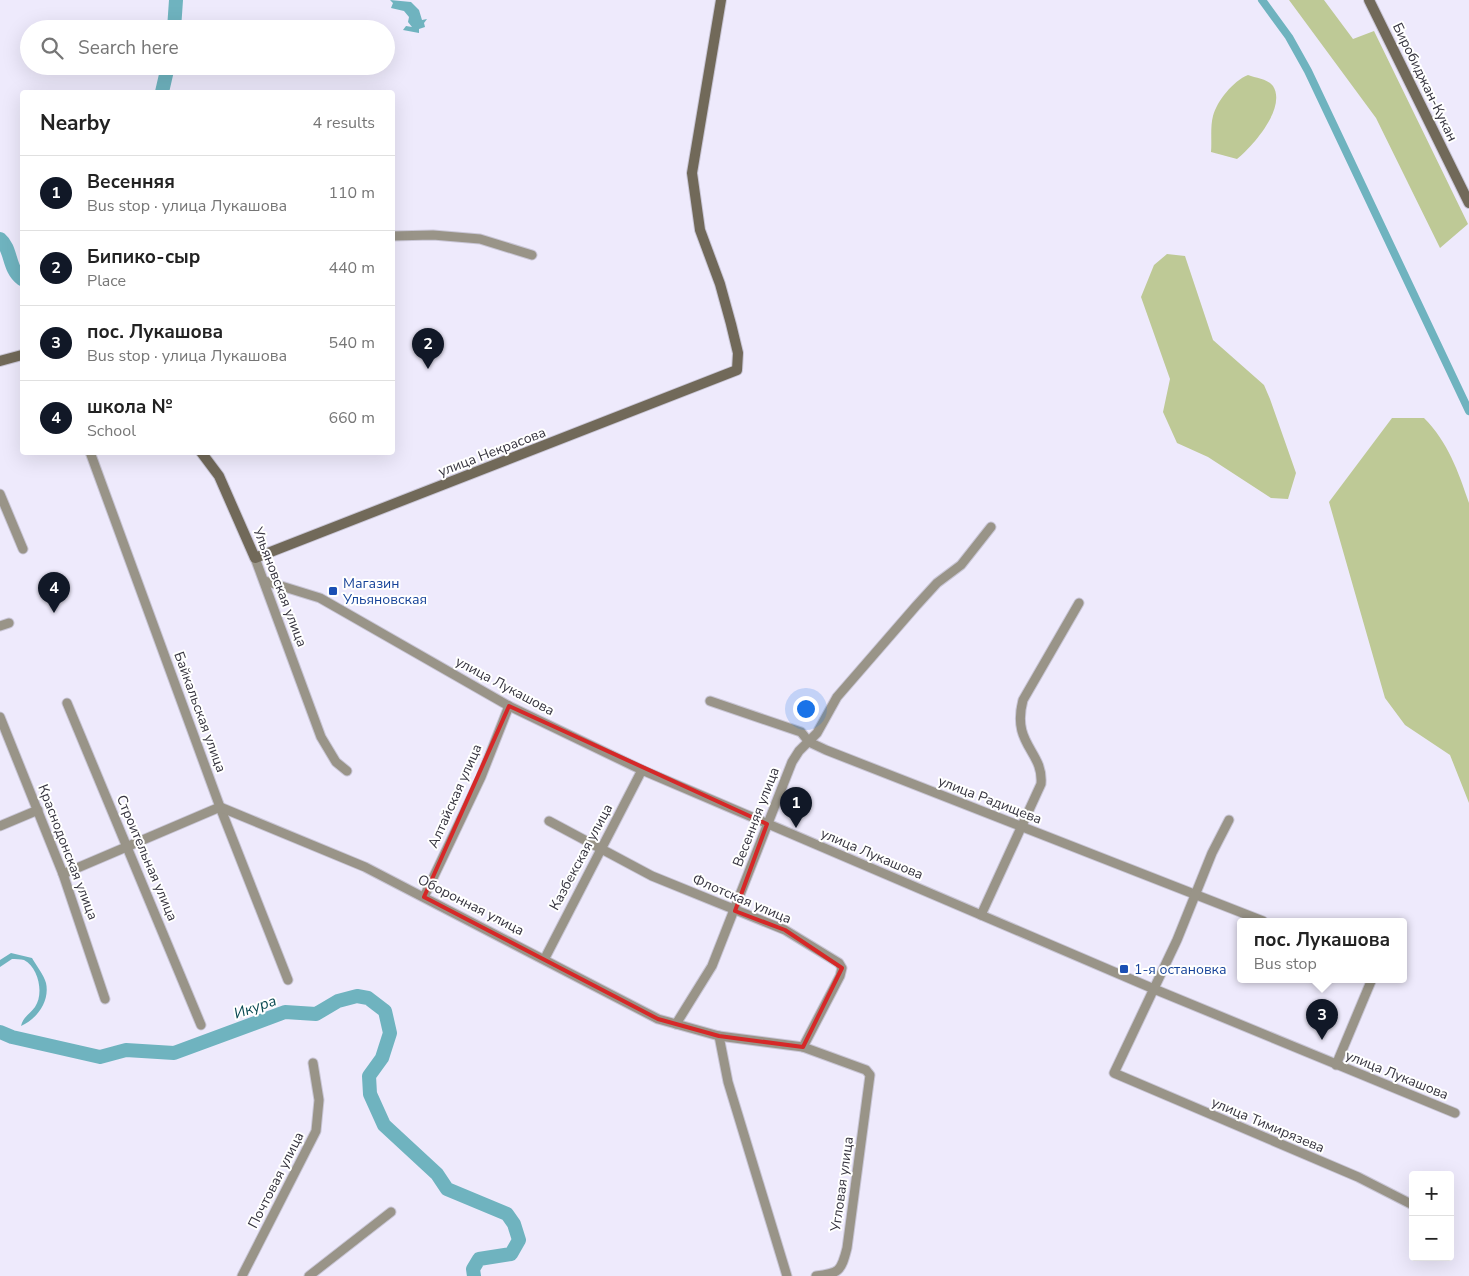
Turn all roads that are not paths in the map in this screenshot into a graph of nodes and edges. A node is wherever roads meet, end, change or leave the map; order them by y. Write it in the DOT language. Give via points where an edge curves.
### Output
graph roads {
  1 [pos="721,0"];
  2 [pos="1369,0"];
  3 [pos="1469,203"];
  4 [pos="395,236"];
  5 [pos="532,255"];
  6 [pos="20,356"];
  7 [pos="0,361"];
  8 [pos="91,455"];
  9 [pos="203,455"];
  10 [pos="0,494"];
  11 [pos="991,528"];
  12 [pos="24,548"];
  13 [pos="255,558"];
  14 [pos="265,580"];
  15 [pos="1079,603"];
  16 [pos="710,701"];
  17 [pos="67,703"];
  18 [pos="509,706"];
  19 [pos="0,717"];
  20 [pos="809,742"];
  21 [pos="642,770"];
  22 [pos="347,771"];
  23 [pos="220,807"];
  24 [pos="38,810"];
  25 [pos="1228,820"];
  26 [pos="549,821"];
  27 [pos="767,824"];
  28 [pos="0,826"];
  29 [pos="1022,827"];
  30 [pos="127,846"];
  31 [pos="602,848"];
  32 [pos="63,874"];
  33 [pos="1196,895"];
  34 [pos="424,897"];
  35 [pos="735,911"];
  36 [pos="981,915"];
  37 [pos="1256,918"];
  38 [pos="545,958"];
  39 [pos="288,980"];
  40 [pos="1370,983"];
  41 [pos="1154,990"];
  42 [pos="105,999"];
  43 [pos="676,1024"];
  44 [pos="201,1025"];
  45 [pos="719,1036"];
  46 [pos="803,1047"];
  47 [pos="313,1063"];
  48 [pos="1336,1065"];
  49 [pos="870,1075"];
  50 [pos="1455,1113"];
  51 [pos="1409,1203"];
  52 [pos="391,1212"];
  53 [pos="242,1276"];
  54 [pos="310,1276"];
  55 [pos="787,1276"];
  56 [pos="816,1276"];
  1 -- 13 [label="street, улица Некрасова" via="692,173 700,230 729,316 738,353 737,370"];
  2 -- 3 [label="street, Биробиджан-Кукан"];
  4 -- 5 [label="street" via="480,239"];
  6 -- 7 [label="street"];
  8 -- 23 [label="street, Байкальская улица"];
  9 -- 13 [label="street, Ульяновская улица" via="219,476"];
  10 -- 12 [label="street"];
  11 -- 20 [label="street, Весенняя улица" via="960,565 916,606 837,697"];
  13 -- 14 [label="street, Ульяновская улица"];
  14 -- 18 [label="street, улица Лукашова" via="320,598"];
  14 -- 22 [label="street, Ульяновская улица" via="321,737 336,762"];
  15 -- 29 [label="street" via="1023,700 1019,714 1021,734 1042,776"];
  16 -- 20 [label="street, улица Радищева" via="801,732"];
  17 -- 30 [label="street, Строительная улица"];
  18 -- 21 [label="street, улица Лукашова"];
  18 -- 34 [label="street, Алтайская улица" via="481,777"];
  19 -- 24 [label="street, Краснодонская улица"];
  20 -- 27 [label="street, Весенняя улица" via="792,762"];
  20 -- 29 [label="street, улица Радищева"];
  21 -- 27 [label="street, улица Лукашова"];
  21 -- 31 [label="street, Казбекская улица"];
  23 -- 30 [label="street"];
  23 -- 34 [label="street, Оборонная улица" via="365,867"];
  23 -- 39 [label="street, Байкальская улица"];
  24 -- 28 [label="street"];
  24 -- 32 [label="street, Краснодонская улица"];
  25 -- 33 [label="street"];
  26 -- 31 [label="street, Флотская улица"];
  27 -- 35 [label="street, Весенняя улица"];
  27 -- 36 [label="street, улица Лукашова"];
  29 -- 33 [label="street, улица Радищева"];
  29 -- 36 [label="street"];
  30 -- 32 [label="street"];
  30 -- 44 [label="street, Строительная улица"];
  31 -- 35 [label="street, Флотская улица" via="652,876"];
  31 -- 38 [label="street, Казбекская улица"];
  32 -- 42 [label="street, Краснодонская улица"];
  33 -- 37 [label="street, улица Радищева"];
  33 -- 41 [label="street"];
  34 -- 38 [label="street, Оборонная улица"];
  35 -- 43 [label="street, Весенняя улица" via="712,966"];
  35 -- 46 [label="street, Флотская улица" via="784,930 832,958 842,968"];
  36 -- 41 [label="street, улица Лукашова"];
  38 -- 43 [label="street, Оборонная улица" via="658,1019"];
  40 -- 48 [label="street"];
  41 -- 48 [label="street, улица Лукашова"];
  41 -- 51 [label="street, улица Тимирязева" via="1114,1072"];
  43 -- 45 [label="street, Оборонная улица"];
  45 -- 46 [label="street, Оборонная улица"];
  45 -- 55 [label="street" via="728,1082"];
  46 -- 49 [label="street, Оборонная улица" via="866,1070"];
  47 -- 53 [label="street, Почтовая улица" via="318,1100 316,1131"];
  48 -- 50 [label="street, улица Лукашова"];
  49 -- 56 [label="street, Угловая улица" via="844,1263 834,1273"];
  52 -- 54 [label="street"];
}
